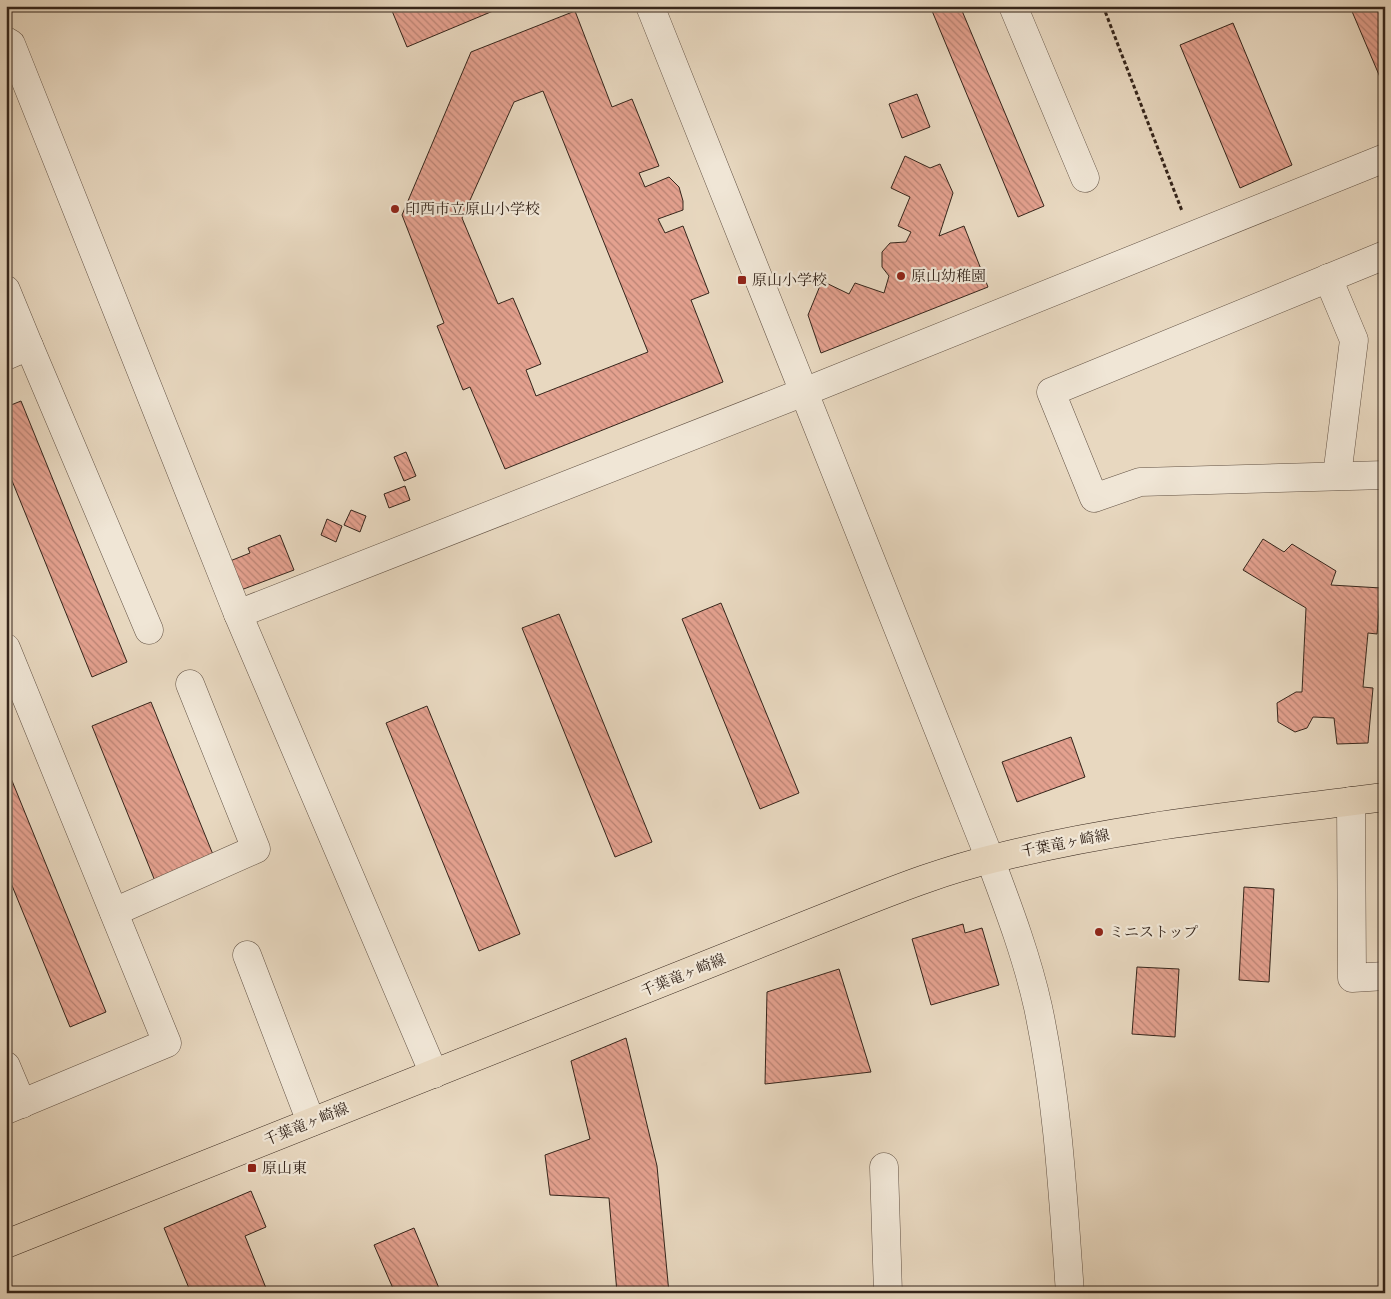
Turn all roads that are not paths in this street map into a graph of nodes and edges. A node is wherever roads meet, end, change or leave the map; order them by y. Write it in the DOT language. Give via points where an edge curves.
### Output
graph roads {
  1 [pos="650,6"];
  2 [pos="1013,6"];
  3 [pos="6,40"];
  4 [pos="1385,158"];
  5 [pos="1085,178"];
  6 [pos="1385,255"];
  7 [pos="1328,278"];
  8 [pos="6,290"];
  9 [pos="18,351"];
  10 [pos="804,392"];
  11 [pos="1385,475"];
  12 [pos="1337,476"];
  13 [pos="238,614"];
  14 [pos="149,630"];
  15 [pos="6,648"];
  16 [pos="190,684"];
  17 [pos="1385,797"];
  18 [pos="1351,801"];
  19 [pos="990,859"];
  20 [pos="114,912"];
  21 [pos="247,955"];
  22 [pos="1385,976"];
  23 [pos="6,1066"];
  24 [pos="434,1074"];
  25 [pos="14,1107"];
  26 [pos="311,1122"];
  27 [pos="884,1167"];
  28 [pos="6,1244"];
  29 [pos="888,1293"];
  30 [pos="1070,1293"];
  1 -- 10 [label="street"];
  2 -- 5 [label="street"];
  3 -- 13 [label="street" via="11,44"];
  4 -- 10 [label="street"];
  6 -- 7 [label="street"];
  7 -- 12 [label="street" via="1354,340"];
  7 -- 12 [label="street" via="1051,392 1094,498 1140,482"];
  8 -- 9 [label="street"];
  9 -- 14 [label="street"];
  10 -- 13 [label="street"];
  10 -- 19 [label="street"];
  11 -- 12 [label="street"];
  13 -- 24 [label="street"];
  15 -- 20 [label="street"];
  16 -- 20 [label="street" via="256,849"];
  17 -- 18 [label="main road, 千葉竜ヶ崎線"];
  18 -- 19 [label="main road, 千葉竜ヶ崎線" via="1131,830"];
  18 -- 22 [label="street" via="1352,978"];
  19 -- 24 [label="main road, 千葉竜ヶ崎線" via="902,887"];
  19 -- 30 [label="street" via="1016,931 1037,1005 1052,1083"];
  20 -- 25 [label="street" via="167,1043"];
  21 -- 26 [label="street"];
  23 -- 25 [label="street"];
  24 -- 26 [label="main road, 千葉竜ヶ崎線"];
  26 -- 28 [label="main road, 千葉竜ヶ崎線"];
  27 -- 29 [label="street"];
}
